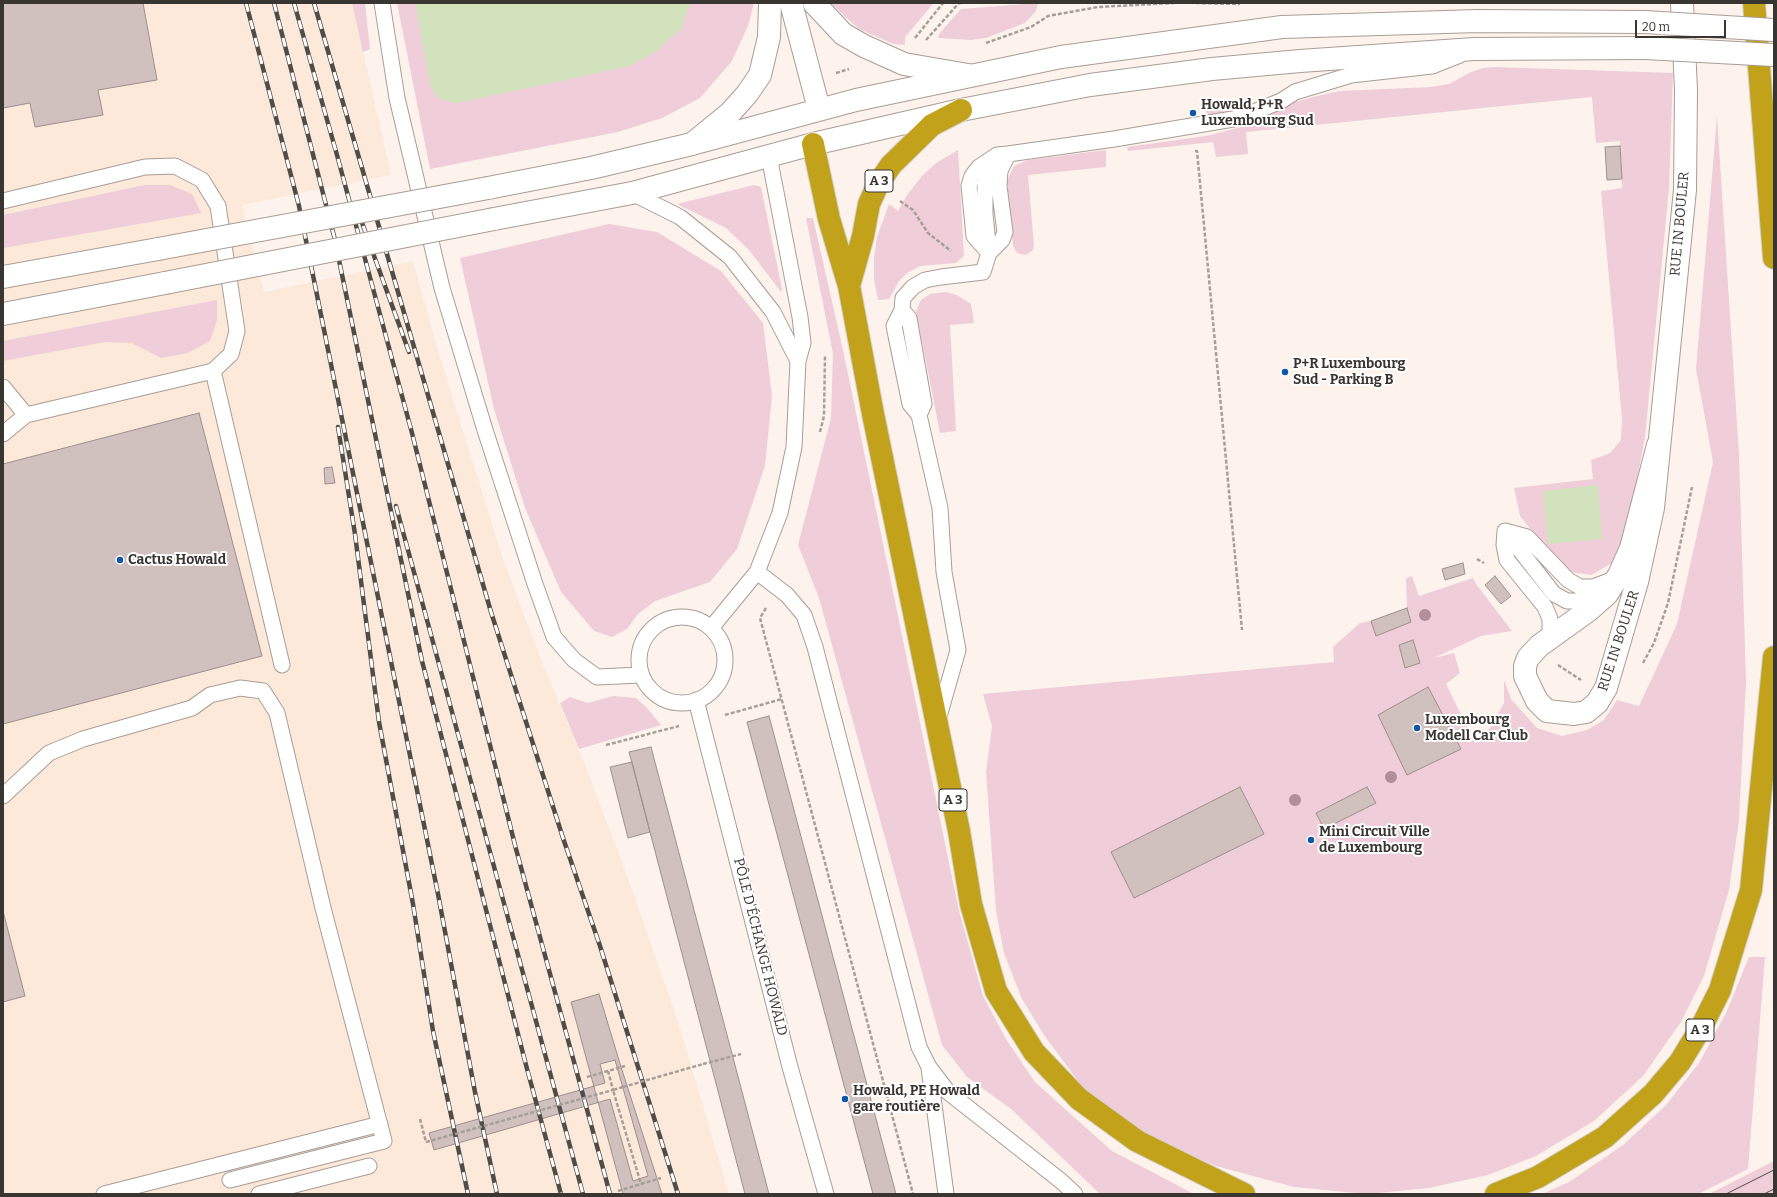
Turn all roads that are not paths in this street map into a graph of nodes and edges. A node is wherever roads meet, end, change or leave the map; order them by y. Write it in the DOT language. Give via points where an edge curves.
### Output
graph roads {
  1 [pos="382,3"];
  2 [pos="770,3"];
  3 [pos="791,3"];
  4 [pos="814,3"];
  5 [pos="1682,3"];
  6 [pos="1754,3"];
  7 [pos="1774,30"];
  8 [pos="1474,50"];
  9 [pos="1774,55"];
  10 [pos="968,75"];
  11 [pos="819,109"];
  12 [pos="961,110"];
  13 [pos="692,144"];
  14 [pos="813,144"];
  15 [pos="769,156"];
  16 [pos="632,193"];
  17 [pos="3,201"];
  18 [pos="1774,258"];
  19 [pos="3,277"];
  20 [pos="849,286"];
  21 [pos="3,314"];
  22 [pos="798,361"];
  23 [pos="213,371"];
  24 [pos="3,387"];
  25 [pos="26,415"];
  26 [pos="3,434"];
  27 [pos="1658,445"];
  28 [pos="757,572"];
  29 [pos="1619,575"];
  30 [pos="711,628"];
  31 [pos="1550,638"];
  32 [pos="1774,657"];
  33 [pos="282,665"];
  34 [pos="641,675"];
  35 [pos="696,700"];
  36 [pos="937,723"];
  37 [pos="3,796"];
  38 [pos="929,1068"];
  39 [pos="380,1124"];
  40 [pos="369,1166"];
  41 [pos="165,1179"];
  42 [pos="230,1180"];
  43 [pos="104,1194"];
  44 [pos="139,1194"];
  45 [pos="259,1194"];
  46 [pos="826,1194"];
  47 [pos="946,1194"];
  48 [pos="1075,1194"];
  49 [pos="1244,1194"];
  50 [pos="1496,1194"];
  1 -- 34 [label="lane" via="397,98 442,288 485,430 554,637 574,660 598,678"];
  2 -- 13 [label="main road" via="769,37 760,75 730,113"];
  3 -- 11 [label="main road"];
  4 -- 10 [label="main road" via="843,34 864,46 904,64"];
  5 -- 27 [label="main road, RUE IN BOULER" via="1686,90 1685,190"];
  6 -- 18 [label="highway"];
  7 -- 10 [label="main road, bridge" via="1645,22 1478,21 1282,27 1061,57"];
  8 -- 9 [label="main road, bridge" via="1645,48"];
  8 -- 12 [label="main road" via="1212,69 1090,85"];
  8 -- 36 [label="lane" via="1432,66 1350,75 1295,92 1281,101 1239,118 1008,154 989,174 985,185 989,253 983,272 925,280 913,287 903,298 902,310 909,318 924,404 919,415 940,508 944,572 958,650"];
  10 -- 11 [label="main road"];
  11 -- 13 [label="main road"];
  11 -- 14 [label="main road"];
  12 -- 14 [label="main road"];
  12 -- 20 [label="highway, A 3" via="932,125 891,165 878,184 869,204"];
  13 -- 19 [label="main road, bridge" via="592,168"];
  14 -- 15 [label="main road"];
  14 -- 20 [label="highway, A 3" via="829,219"];
  15 -- 16 [label="main road"];
  15 -- 22 [label="lane" via="800,317 803,343"];
  16 -- 21 [label="main road, bridge"];
  16 -- 22 [label="lane" via="680,217 730,257 773,312"];
  17 -- 23 [label="lane" via="145,168 175,166 202,180 218,206 237,331 231,354"];
  20 -- 36 [label="highway, A 3"];
  22 -- 28 [label="lane" via="794,447 780,513"];
  23 -- 25 [label="lane"];
  23 -- 33 [label="lane"];
  24 -- 25 [label="lane"];
  25 -- 26 [label="lane"];
  27 -- 29 [label="main road, RUE IN BOULER" via="1631,548"];
  27 -- 31 [label="main road, RUE IN BOULER" via="1653,508 1638,582 1606,688 1597,703 1586,712 1574,714 1547,711 1531,690 1525,676 1525,666 1528,658"];
  28 -- 30 [label="lane"];
  28 -- 38 [label="lane" via="787,595 804,615 815,647 919,1047"];
  29 -- 31 [label="main road, RUE IN BOULER" via="1607,594"];
  29 -- 31 [label="lane" via="1593,587 1580,587 1568,580 1527,537 1504,531 1508,560 1545,607 1550,619"];
  30 -- 34 [label="lane" via="703,621 680,617 657,625 642,644 639,656"];
  30 -- 35 [label="lane" via="723,650 724,664 714,688"];
  32 -- 50 [label="highway, A 3" via="1750,890 1720,990 1702,1026 1680,1062 1653,1094 1605,1137 1538,1178"];
  34 -- 35 [label="lane" via="647,686 663,699 684,703"];
  35 -- 46 [label="lane, PÔLE D'ÉCHANGE HOWALD" via="790,1067"];
  36 -- 49 [label="highway, A 3" via="971,904 996,991 1034,1052 1079,1099 1137,1141"];
  37 -- 39 [label="lane" via="49,753 83,739 192,708 210,695 240,688 263,691 277,713 323,908"];
  38 -- 47 [label="lane"];
  38 -- 48 [label="lane" via="948,1092 1061,1180"];
  39 -- 41 [label="lane"];
  39 -- 42 [label="lane" via="384,1141"];
  40 -- 45 [label="lane"];
  41 -- 43 [label="lane"];
  41 -- 44 [label="lane"];
}
